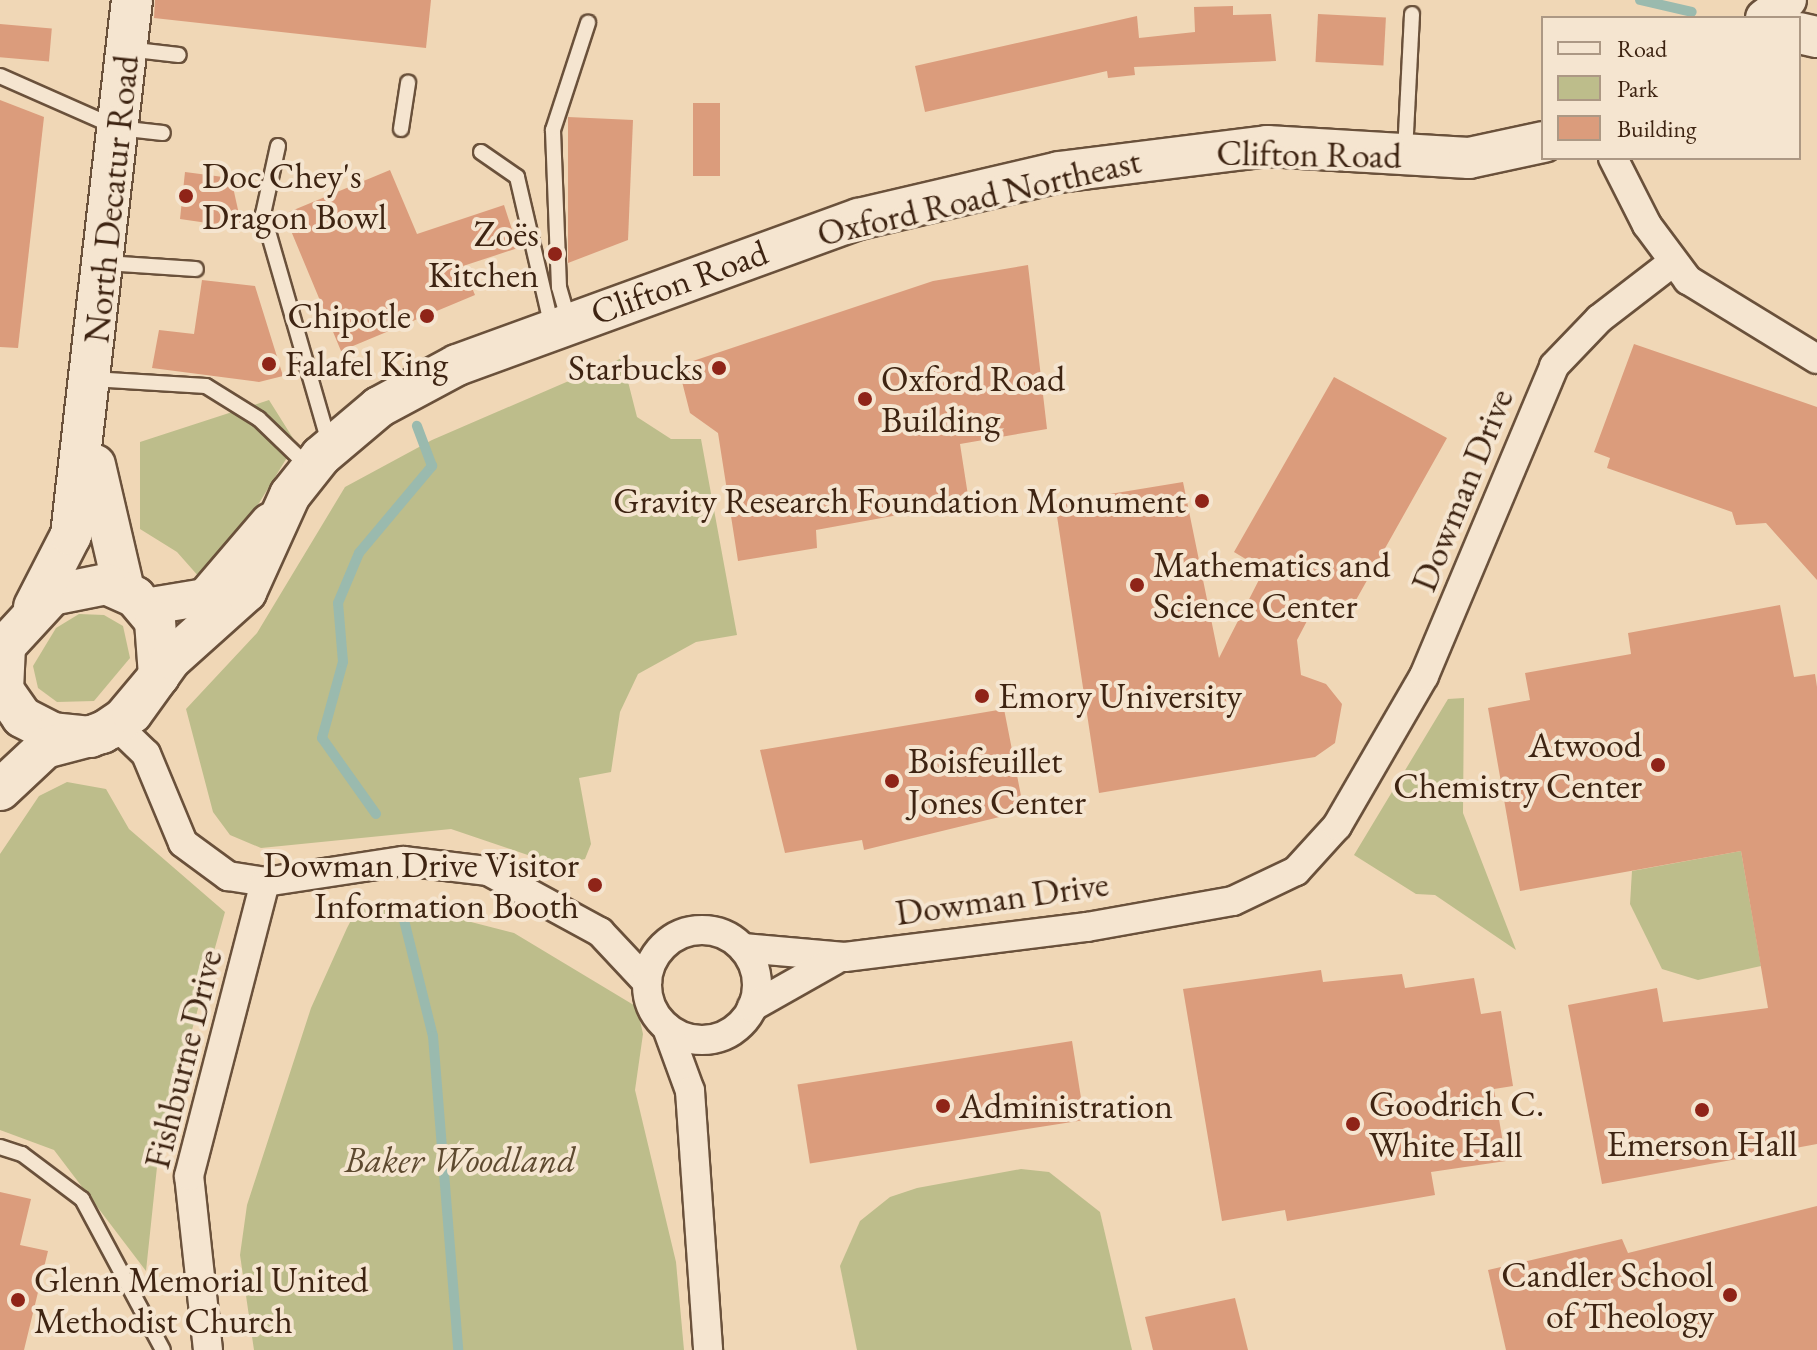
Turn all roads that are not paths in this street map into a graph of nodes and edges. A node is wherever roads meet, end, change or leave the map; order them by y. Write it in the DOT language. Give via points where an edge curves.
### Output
graph roads {
  1 [pos="132,0"];
  2 [pos="1788,0"];
  3 [pos="1412,14"];
  4 [pos="1767,16"];
  5 [pos="588,23"];
  6 [pos="127,49"];
  7 [pos="179,55"];
  8 [pos="0,76"];
  9 [pos="408,83"];
  10 [pos="118,128"];
  11 [pos="401,129"];
  12 [pos="163,133"];
  13 [pos="1541,144"];
  14 [pos="278,146"];
  15 [pos="481,152"];
  16 [pos="1405,155"];
  17 [pos="1496,155"];
  18 [pos="1614,160"];
  19 [pos="1059,172"];
  20 [pos="859,219"];
  21 [pos="1673,262"];
  22 [pos="104,263"];
  23 [pos="196,269"];
  24 [pos="561,325"];
  25 [pos="1817,359"];
  26 [pos="91,388"];
  27 [pos="310,470"];
  28 [pos="134,598"];
  29 [pos="16,625"];
  30 [pos="159,676"];
  31 [pos="2,697"];
  32 [pos="117,726"];
  33 [pos="76,739"];
  34 [pos="2,788"];
  35 [pos="265,882"];
  36 [pos="743,948"];
  37 [pos="845,957"];
  38 [pos="647,982"];
  39 [pos="752,1007"];
  40 [pos="667,1028"];
  41 [pos="712,1039"];
  42 [pos="690,1091"];
  43 [pos="0,1147"];
  44 [pos="163,1350"];
  45 [pos="208,1350"];
  46 [pos="708,1350"];
  1 -- 6 [label="main road, North Decatur Road"];
  2 -- 4 [label="street"];
  3 -- 16 [label="lane"];
  5 -- 24 [label="lane" via="553,130"];
  6 -- 7 [label="lane"];
  6 -- 10 [label="main road, North Decatur Road"];
  8 -- 10 [label="lane"];
  9 -- 11 [label="lane"];
  10 -- 12 [label="lane"];
  10 -- 22 [label="main road, North Decatur Road"];
  13 -- 17 [label="main road"];
  14 -- 27 [label="lane" via="263,214"];
  15 -- 24 [label="lane" via="517,177"];
  16 -- 17 [label="street, Oxford Road Northeast"];
  16 -- 19 [label="street, Oxford Road Northeast" via="1267,146"];
  18 -- 21 [label="street"];
  19 -- 20 [label="main road"];
  20 -- 24 [label="street, Oxford Road Northeast"];
  21 -- 25 [label="street" via="1706,292"];
  21 -- 37 [label="street, Dowman Drive" via="1599,319 1554,366 1424,676 1337,826 1296,871 1233,901"];
  22 -- 23 [label="lane"];
  22 -- 26 [label="main road, North Decatur Road"];
  24 -- 27 [label="street, Oxford Road Northeast" via="416,386"];
  26 -- 27 [label="lane" via="206,386 259,419"];
  26 -- 28 [label="main road, North Decatur Road" via="97,491"];
  26 -- 29 [label="main road, North Decatur Road" via="71,535"];
  27 -- 28 [label="street, Oxford Road Northeast" via="205,597"];
  27 -- 30 [label="street" via="246,592"];
  28 -- 29 [label="main road" via="76,585"];
  28 -- 30 [label="main road" via="159,636"];
  29 -- 31 [label="main road" via="1,661"];
  30 -- 32 [label="main road"];
  31 -- 33 [label="main road" via="32,724"];
  32 -- 33 [label="main road"];
  32 -- 35 [label="street" via="146,754 183,843 228,876"];
  33 -- 34 [label="main road" via="45,748"];
  35 -- 38 [label="street" via="403,861 488,871 600,932"];
  35 -- 45 [label="street, Fishburne Drive" via="189,1176"];
  36 -- 37 [label="street, Dowman Drive"];
  36 -- 38 [label="street, Dowman Drive" via="718,932 687,931 660,948"];
  36 -- 39 [label="street" via="757,976"];
  37 -- 39 [label="street, Dowman Drive"];
  38 -- 40 [label="street" via="654,1012"];
  39 -- 41 [label="street, Dowman Drive" via="740,1025"];
  40 -- 41 [label="street"];
  40 -- 42 [label="street"];
  41 -- 42 [label="street"];
  42 -- 46 [label="street"];
  43 -- 44 [label="lane" via="22,1154 82,1199"];
}
